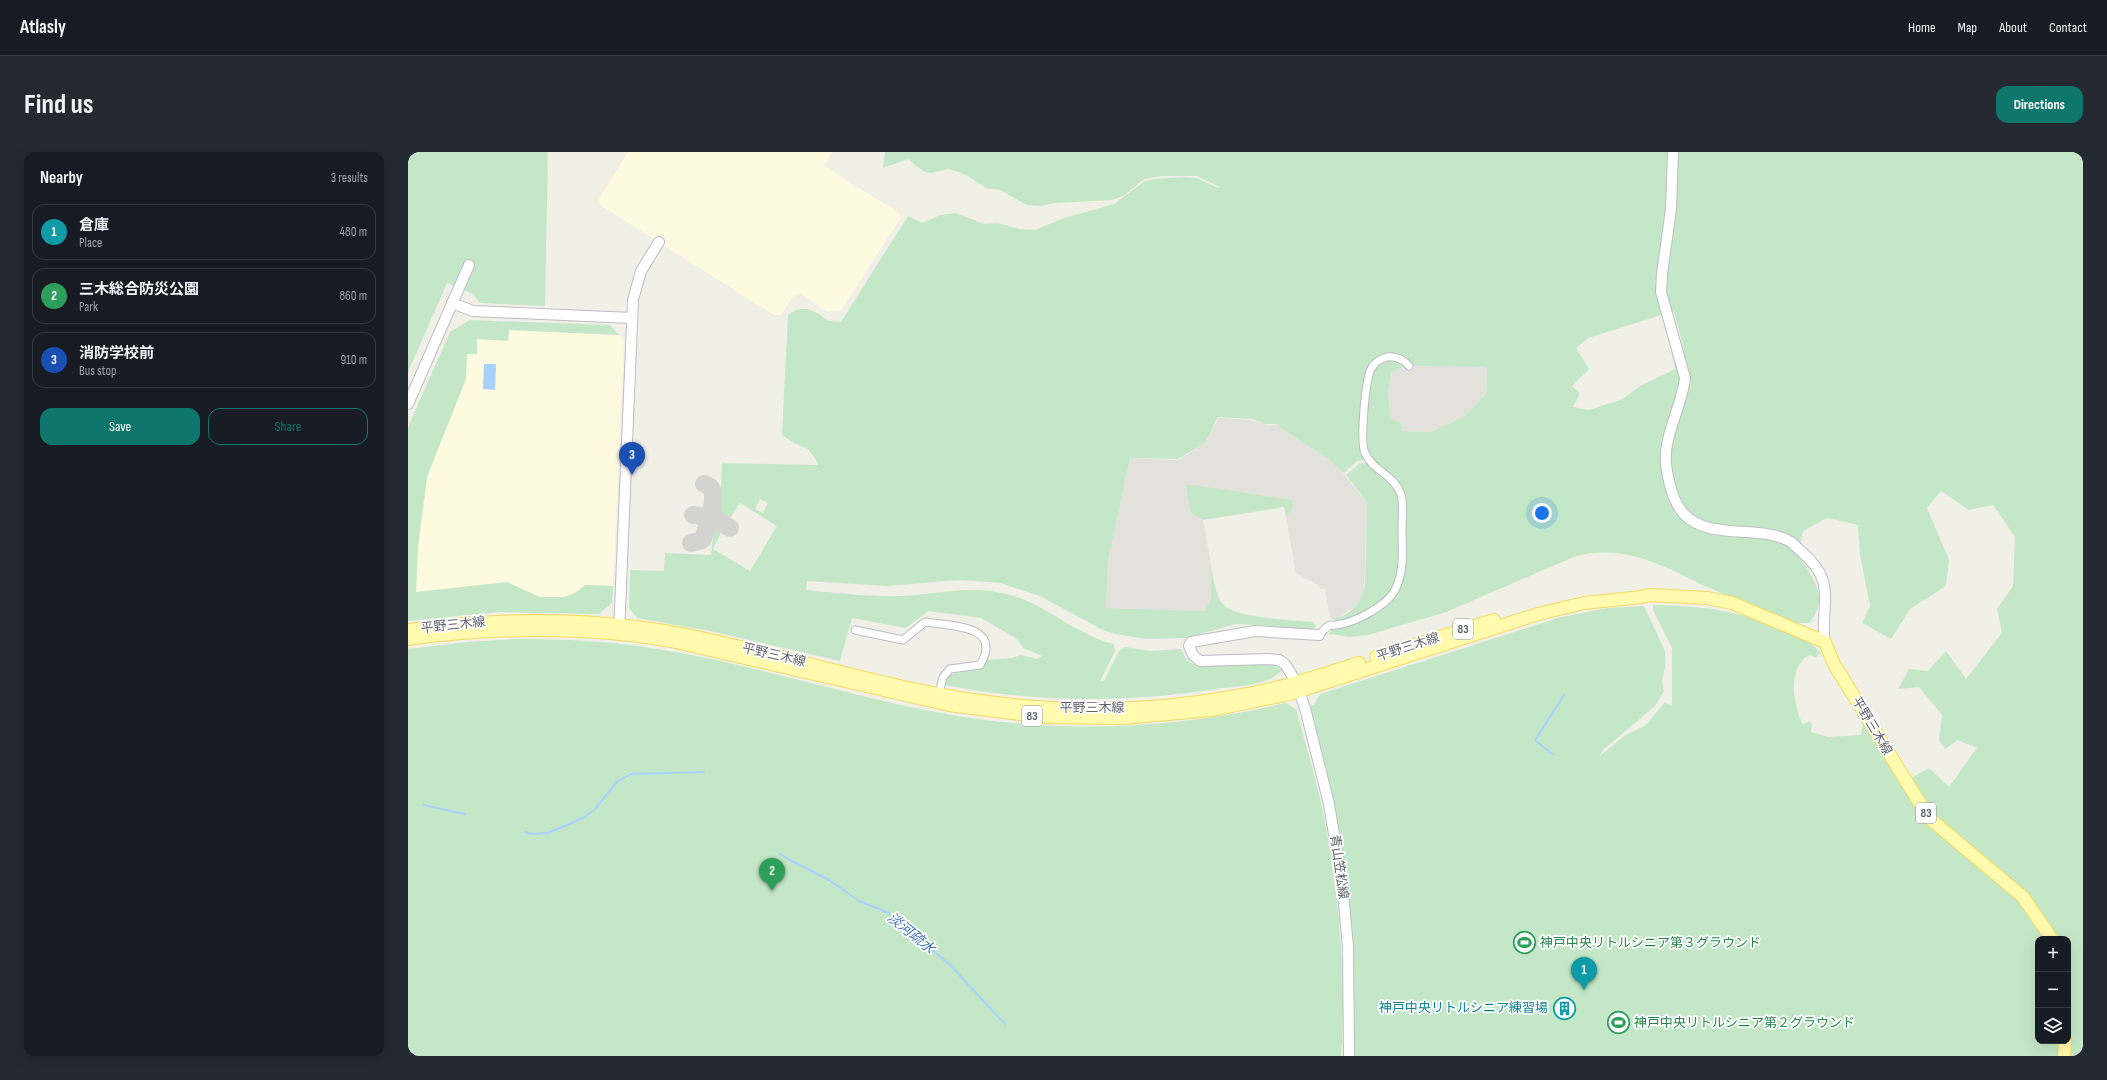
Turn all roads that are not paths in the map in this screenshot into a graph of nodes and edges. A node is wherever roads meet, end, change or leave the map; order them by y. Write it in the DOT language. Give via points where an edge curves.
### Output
graph roads {
  1 [pos="1673,152"];
  2 [pos="659,242"];
  3 [pos="469,265"];
  4 [pos="452,304"];
  5 [pos="632,318"];
  6 [pos="1409,366"];
  7 [pos="408,404"];
  8 [pos="408,630"];
  9 [pos="620,630"];
  10 [pos="855,630"];
  11 [pos="1319,635"];
  12 [pos="408,639"];
  13 [pos="1825,642"];
  14 [pos="1297,687"];
  15 [pos="939,694"];
  16 [pos="2050,936"];
  17 [pos="2065,1044"];
  18 [pos="1349,1056"];
  19 [pos="2064,1056"];
  1 -- 13 [label="street" via="1671,208 1661,292 1685,378 1684,391 1667,448 1666,462 1672,493 1683,513 1690,520 1705,527 1770,535 1790,542 1805,554 1815,566 1823,584"];
  2 -- 5 [label="street" via="638,280"];
  3 -- 4 [label="street"];
  4 -- 5 [label="street" via="473,311"];
  4 -- 7 [label="street"];
  5 -- 9 [label="street"];
  6 -- 11 [label="street" via="1402,359 1391,357 1379,360 1373,367 1368,383 1363,428 1366,455 1392,480 1401,494 1403,555 1400,578 1392,595 1381,606 1342,623 1331,625"];
  8 -- 9 [label="main road, 平野三木線 / 83" via="508,621 554,620"];
  9 -- 12 [label="main road, 平野三木線 / 83" via="519,631"];
  9 -- 14 [label="main road, 平野三木線 / 83" via="949,705 1039,717 1112,718 1185,713 1231,707"];
  9 -- 15 [label="main road, 平野三木線 / 83" via="696,636"];
  10 -- 15 [label="street" via="903,640 925,622 973,630 981,634 986,642 984,658 980,665 950,669 943,677"];
  11 -- 14 [label="street, 青山笠松線" via="1272,631 1248,632 1189,644 1191,652 1200,661 1278,660 1288,668"];
  13 -- 14 [label="main road, 平野三木線 / 83" via="1732,604 1707,598 1648,594 1642,597 1584,603 1538,614"];
  13 -- 16 [label="main road, 平野三木線 / 83" via="1834,664 1928,818 2023,897"];
  14 -- 15 [label="main road, 平野三木線 / 83" via="1236,697 1122,709 1028,706"];
  14 -- 18 [label="street, 青山笠松線" via="1305,708 1329,804 1342,882 1350,977"];
  17 -- 19 [label="main road"];
}
